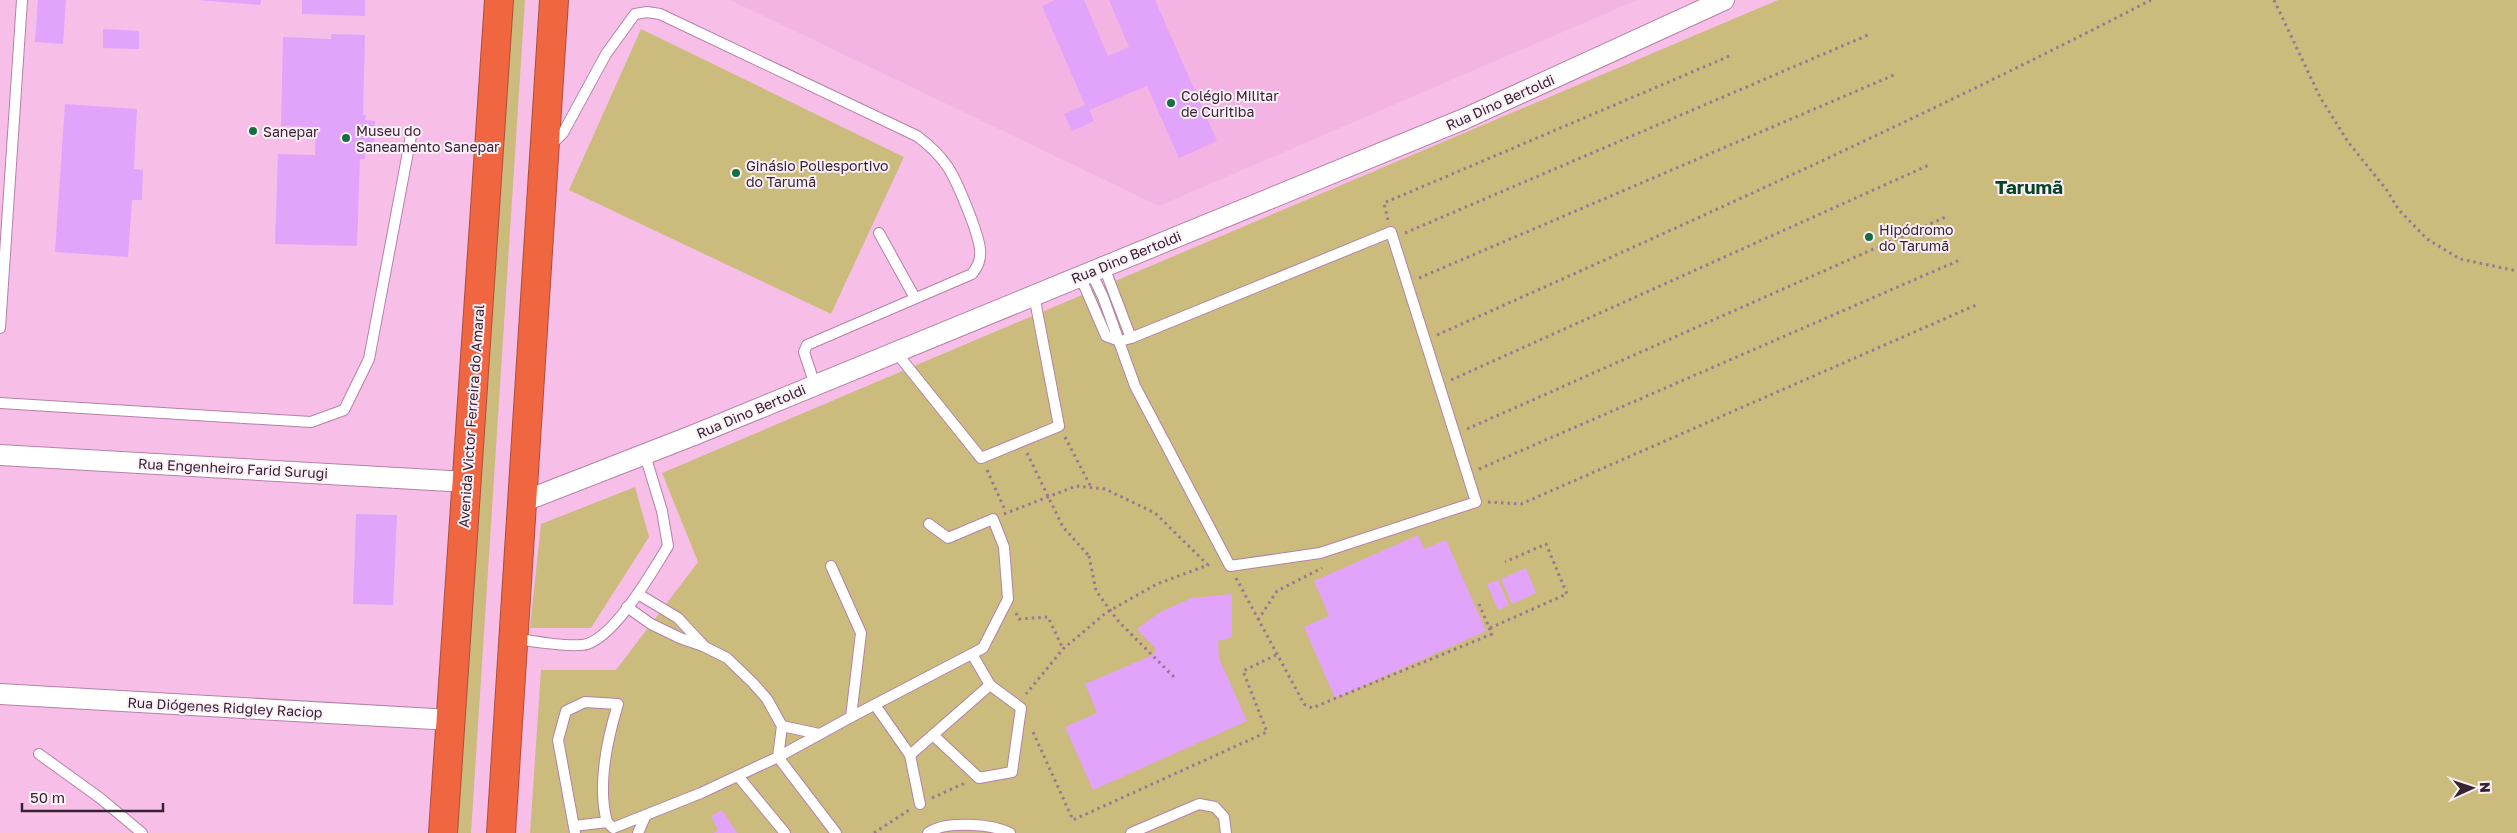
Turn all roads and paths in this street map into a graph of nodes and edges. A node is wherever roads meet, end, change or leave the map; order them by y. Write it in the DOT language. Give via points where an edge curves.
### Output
graph roads {
  1 [pos="22,0"];
  2 [pos="499,0"];
  3 [pos="554,0"];
  4 [pos="1724,0"];
  5 [pos="2151,0"];
  6 [pos="2274,0"];
  7 [pos="1868,35"];
  8 [pos="1732,55"];
  9 [pos="1894,75"];
  10 [pos="411,136"];
  11 [pos="544,152"];
  12 [pos="1929,165"];
  13 [pos="1948,216"];
  14 [pos="879,234"];
  15 [pos="1392,235"];
  16 [pos="1962,259"];
  17 [pos="1092,271"];
  18 [pos="2517,271"];
  19 [pos="1407,283"];
  20 [pos="1034,295"];
  21 [pos="914,298"];
  22 [pos="1976,305"];
  23 [pos="0,328"];
  24 [pos="1131,338"];
  25 [pos="1425,340"];
  26 [pos="1120,341"];
  27 [pos="895,351"];
  28 [pos="815,385"];
  29 [pos="1439,385"];
  30 [pos="0,403"];
  31 [pos="1059,426"];
  32 [pos="1455,434"];
  33 [pos="1022,441"];
  34 [pos="645,454"];
  35 [pos="0,455"];
  36 [pos="981,458"];
  37 [pos="1467,475"];
  38 [pos="466,482"];
  39 [pos="1091,488"];
  40 [pos="1047,498"];
  41 [pos="522,502"];
  42 [pos="1476,502"];
  43 [pos="1006,513"];
  44 [pos="993,519"];
  45 [pos="929,524"];
  46 [pos="1505,562"];
  47 [pos="1330,565"];
  48 [pos="831,566"];
  49 [pos="1230,566"];
  50 [pos="638,594"];
  51 [pos="1008,599"];
  52 [pos="1479,604"];
  53 [pos="627,607"];
  54 [pos="1258,620"];
  55 [pos="1490,628"];
  56 [pos="513,638"];
  57 [pos="703,646"];
  58 [pos="1064,648"];
  59 [pos="972,654"];
  60 [pos="1276,655"];
  61 [pos="1175,678"];
  62 [pos="990,685"];
  63 [pos="0,694"];
  64 [pos="875,705"];
  65 [pos="1021,708"];
  66 [pos="851,717"];
  67 [pos="451,720"];
  68 [pos="782,726"];
  69 [pos="820,734"];
  70 [pos="933,735"];
  71 [pos="40,754"];
  72 [pos="910,755"];
  73 [pos="778,757"];
  74 [pos="738,776"];
  75 [pos="920,804"];
  76 [pos="644,817"];
  77 [pos="611,828"];
  78 [pos="574,830"];
  79 [pos="142,833"];
  80 [pos="443,833"];
  81 [pos="501,833"];
  82 [pos="638,833"];
  83 [pos="785,833"];
  84 [pos="836,833"];
  85 [pos="928,833"];
  86 [pos="1010,833"];
  87 [pos="1131,833"];
  88 [pos="1226,833"];
  1 -- 23 [label="lane"];
  2 -- 38 [label="highway, Avenida Victor Ferreira do Amaral"];
  3 -- 11 [label="highway"];
  4 -- 17 [label="street, Rua Dino Bertoldi" via="1464,118"];
  5 -- 25 [label="path" via="2004,76 1723,208"];
  6 -- 18 [label="path" via="2320,97 2348,142 2399,210 2427,239 2460,259"];
  7 -- 15 [label="path"];
  8 -- 15 [label="path" via="1384,203"];
  9 -- 19 [label="path"];
  10 -- 30 [label="lane" via="370,359 344,410 310,422"];
  11 -- 21 [label="lane" via="563,134 606,54 635,14 660,14 917,136 937,152 949,168 977,234 979,264 972,274"];
  11 -- 41 [label="highway"];
  12 -- 29 [label="path"];
  13 -- 32 [label="path"];
  14 -- 21 [label="lane"];
  15 -- 19 [label="lane"];
  15 -- 24 [label="lane"];
  16 -- 37 [label="path"];
  17 -- 20 [label="street, Rua Dino Bertoldi"];
  17 -- 24 [label="lane"];
  17 -- 26 [label="lane" via="1106,336"];
  19 -- 25 [label="lane"];
  20 -- 27 [label="street, Rua Dino Bertoldi"];
  20 -- 31 [label="lane"];
  21 -- 28 [label="lane" via="807,345 804,352"];
  22 -- 42 [label="path" via="1521,504"];
  24 -- 26 [label="lane"];
  25 -- 29 [label="lane"];
  26 -- 49 [label="lane" via="1135,386"];
  27 -- 28 [label="street, Rua Dino Bertoldi"];
  27 -- 36 [label="lane"];
  28 -- 34 [label="street, Rua Dino Bertoldi"];
  29 -- 32 [label="lane"];
  31 -- 33 [label="lane"];
  31 -- 39 [label="path"];
  32 -- 37 [label="lane"];
  33 -- 36 [label="lane"];
  33 -- 40 [label="path"];
  34 -- 41 [label="street, Rua Dino Bertoldi"];
  34 -- 50 [label="lane" via="662,511 668,546"];
  35 -- 38 [label="street, Rua Engenheiro Farid Surugi"];
  36 -- 43 [label="path"];
  37 -- 42 [label="lane"];
  38 -- 67 [label="highway, Avenida Victor Ferreira do Amaral"];
  39 -- 40 [label="path" via="1076,486"];
  39 -- 58 [label="path" via="1106,489 1156,513 1208,565 1157,584 1107,612"];
  40 -- 43 [label="path"];
  40 -- 61 [label="path, bridge" via="1063,527 1090,556 1096,591 1119,622"];
  41 -- 56 [label="highway"];
  42 -- 49 [label="lane" via="1320,553"];
  43 -- 44 [label="path"];
  44 -- 45 [label="lane" via="948,538"];
  44 -- 51 [label="lane" via="1004,547"];
  46 -- 55 [label="path" via="1546,544 1567,594"];
  47 -- 54 [label="path" via="1277,591"];
  48 -- 66 [label="lane" via="861,633"];
  49 -- 54 [label="path"];
  50 -- 53 [label="lane"];
  50 -- 57 [label="lane" via="678,618"];
  51 -- 58 [label="path" via="1019,619 1048,617"];
  51 -- 59 [label="lane" via="983,648"];
  52 -- 55 [label="path"];
  53 -- 56 [label="lane" via="605,634 587,644"];
  53 -- 57 [label="lane" via="651,624"];
  54 -- 60 [label="path"];
  55 -- 60 [label="path" via="1492,634 1312,708 1304,704"];
  56 -- 81 [label="highway"];
  57 -- 68 [label="lane" via="727,658 753,683 767,699"];
  58 -- 65 [label="path" via="1027,692"];
  59 -- 62 [label="lane"];
  59 -- 64 [label="lane"];
  60 -- 65 [label="path" via="1243,670 1267,732 1073,820"];
  62 -- 65 [label="lane"];
  62 -- 70 [label="lane"];
  63 -- 67 [label="street, Rua Diógenes Ridgley Raciop"];
  64 -- 66 [label="lane"];
  64 -- 72 [label="lane"];
  65 -- 70 [label="lane" via="1012,772 979,778"];
  66 -- 69 [label="lane"];
  67 -- 80 [label="highway, Avenida Victor Ferreira do Amaral"];
  68 -- 69 [label="lane"];
  68 -- 73 [label="lane"];
  69 -- 73 [label="lane"];
  70 -- 72 [label="lane"];
  71 -- 79 [label="lane"];
  72 -- 75 [label="lane"];
  73 -- 74 [label="lane"];
  73 -- 84 [label="lane"];
  74 -- 76 [label="lane"];
  74 -- 83 [label="lane"];
  76 -- 77 [label="lane"];
  76 -- 82 [label="lane"];
  77 -- 78 [label="lane"];
  77 -- 78 [label="lane" via="603,794 611,726 618,704 585,702 566,711 558,740"];
  85 -- 86 [label="lane" via="934,828 964,824"];
  87 -- 88 [label="lane" via="1199,804 1215,807 1224,817"];
}
